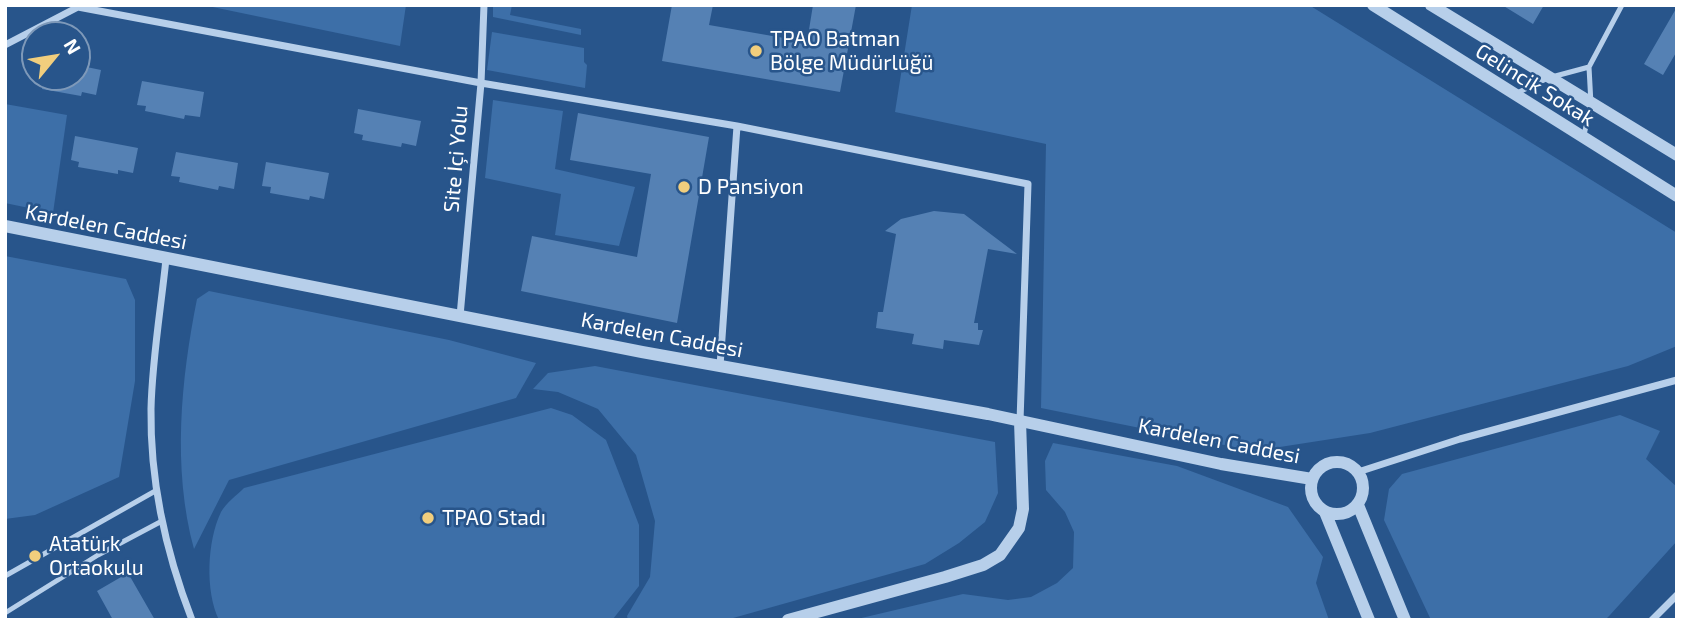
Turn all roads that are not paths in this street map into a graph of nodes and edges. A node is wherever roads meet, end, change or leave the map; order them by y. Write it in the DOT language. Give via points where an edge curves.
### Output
graph roads {
  1 [pos="484,5"];
  2 [pos="1373,5"];
  3 [pos="1431,5"];
  4 [pos="1622,5"];
  5 [pos="5,45"];
  6 [pos="1589,67"];
  7 [pos="1548,78"];
  8 [pos="481,83"];
  9 [pos="1514,95"];
  10 [pos="1591,104"];
  11 [pos="737,125"];
  12 [pos="1583,138"];
  13 [pos="1677,155"];
  14 [pos="1677,196"];
  15 [pos="5,226"];
  16 [pos="166,259"];
  17 [pos="460,316"];
  18 [pos="720,366"];
  19 [pos="1677,380"];
  20 [pos="1020,421"];
  21 [pos="1358,472"];
  22 [pos="1312,479"];
  23 [pos="157,490"];
  24 [pos="1358,505"];
  25 [pos="1325,512"];
  26 [pos="162,521"];
  27 [pos="5,576"];
  28 [pos="1677,595"];
  29 [pos="5,613"];
  30 [pos="192,620"];
  31 [pos="788,620"];
  32 [pos="1369,620"];
  33 [pos="1405,620"];
  34 [pos="1652,620"];
  1 -- 8 [label="street, Site İçi Yolu"];
  2 -- 9 [label="street, Gelincik Sokak"];
  3 -- 7 [label="street, Gelincik Sokak"];
  4 -- 6 [label="lane"];
  5 -- 8 [label="street" via="78,7"];
  6 -- 7 [label="lane"];
  6 -- 10 [label="lane"];
  7 -- 9 [label="lane"];
  7 -- 10 [label="street, Gelincik Sokak"];
  8 -- 11 [label="street"];
  8 -- 17 [label="street, Site İçi Yolu"];
  9 -- 12 [label="street, Gelincik Sokak"];
  10 -- 12 [label="lane"];
  10 -- 13 [label="street, Gelincik Sokak"];
  11 -- 18 [label="street"];
  11 -- 20 [label="street" via="1028,184"];
  12 -- 14 [label="street, Gelincik Sokak"];
  15 -- 16 [label="street, Kardelen Caddesi"];
  16 -- 17 [label="street, Kardelen Caddesi"];
  16 -- 23 [label="street" via="151,407"];
  17 -- 18 [label="street, Kardelen Caddesi"];
  18 -- 20 [label="street, Kardelen Caddesi"];
  19 -- 21 [label="street"];
  20 -- 22 [label="street, Kardelen Caddesi"];
  20 -- 31 [label="street" via="1023,509 1020,528 1000,555 945,577"];
  21 -- 22 [label="street" via="1345,463 1329,463"];
  21 -- 24 [label="street" via="1364,489"];
  22 -- 25 [label="street" via="1314,501"];
  23 -- 26 [label="street"];
  23 -- 27 [label="lane"];
  24 -- 25 [label="street" via="1342,514"];
  24 -- 33 [label="street"];
  25 -- 32 [label="street"];
  26 -- 29 [label="lane"];
  26 -- 30 [label="street"];
  28 -- 34 [label="street"];
}
